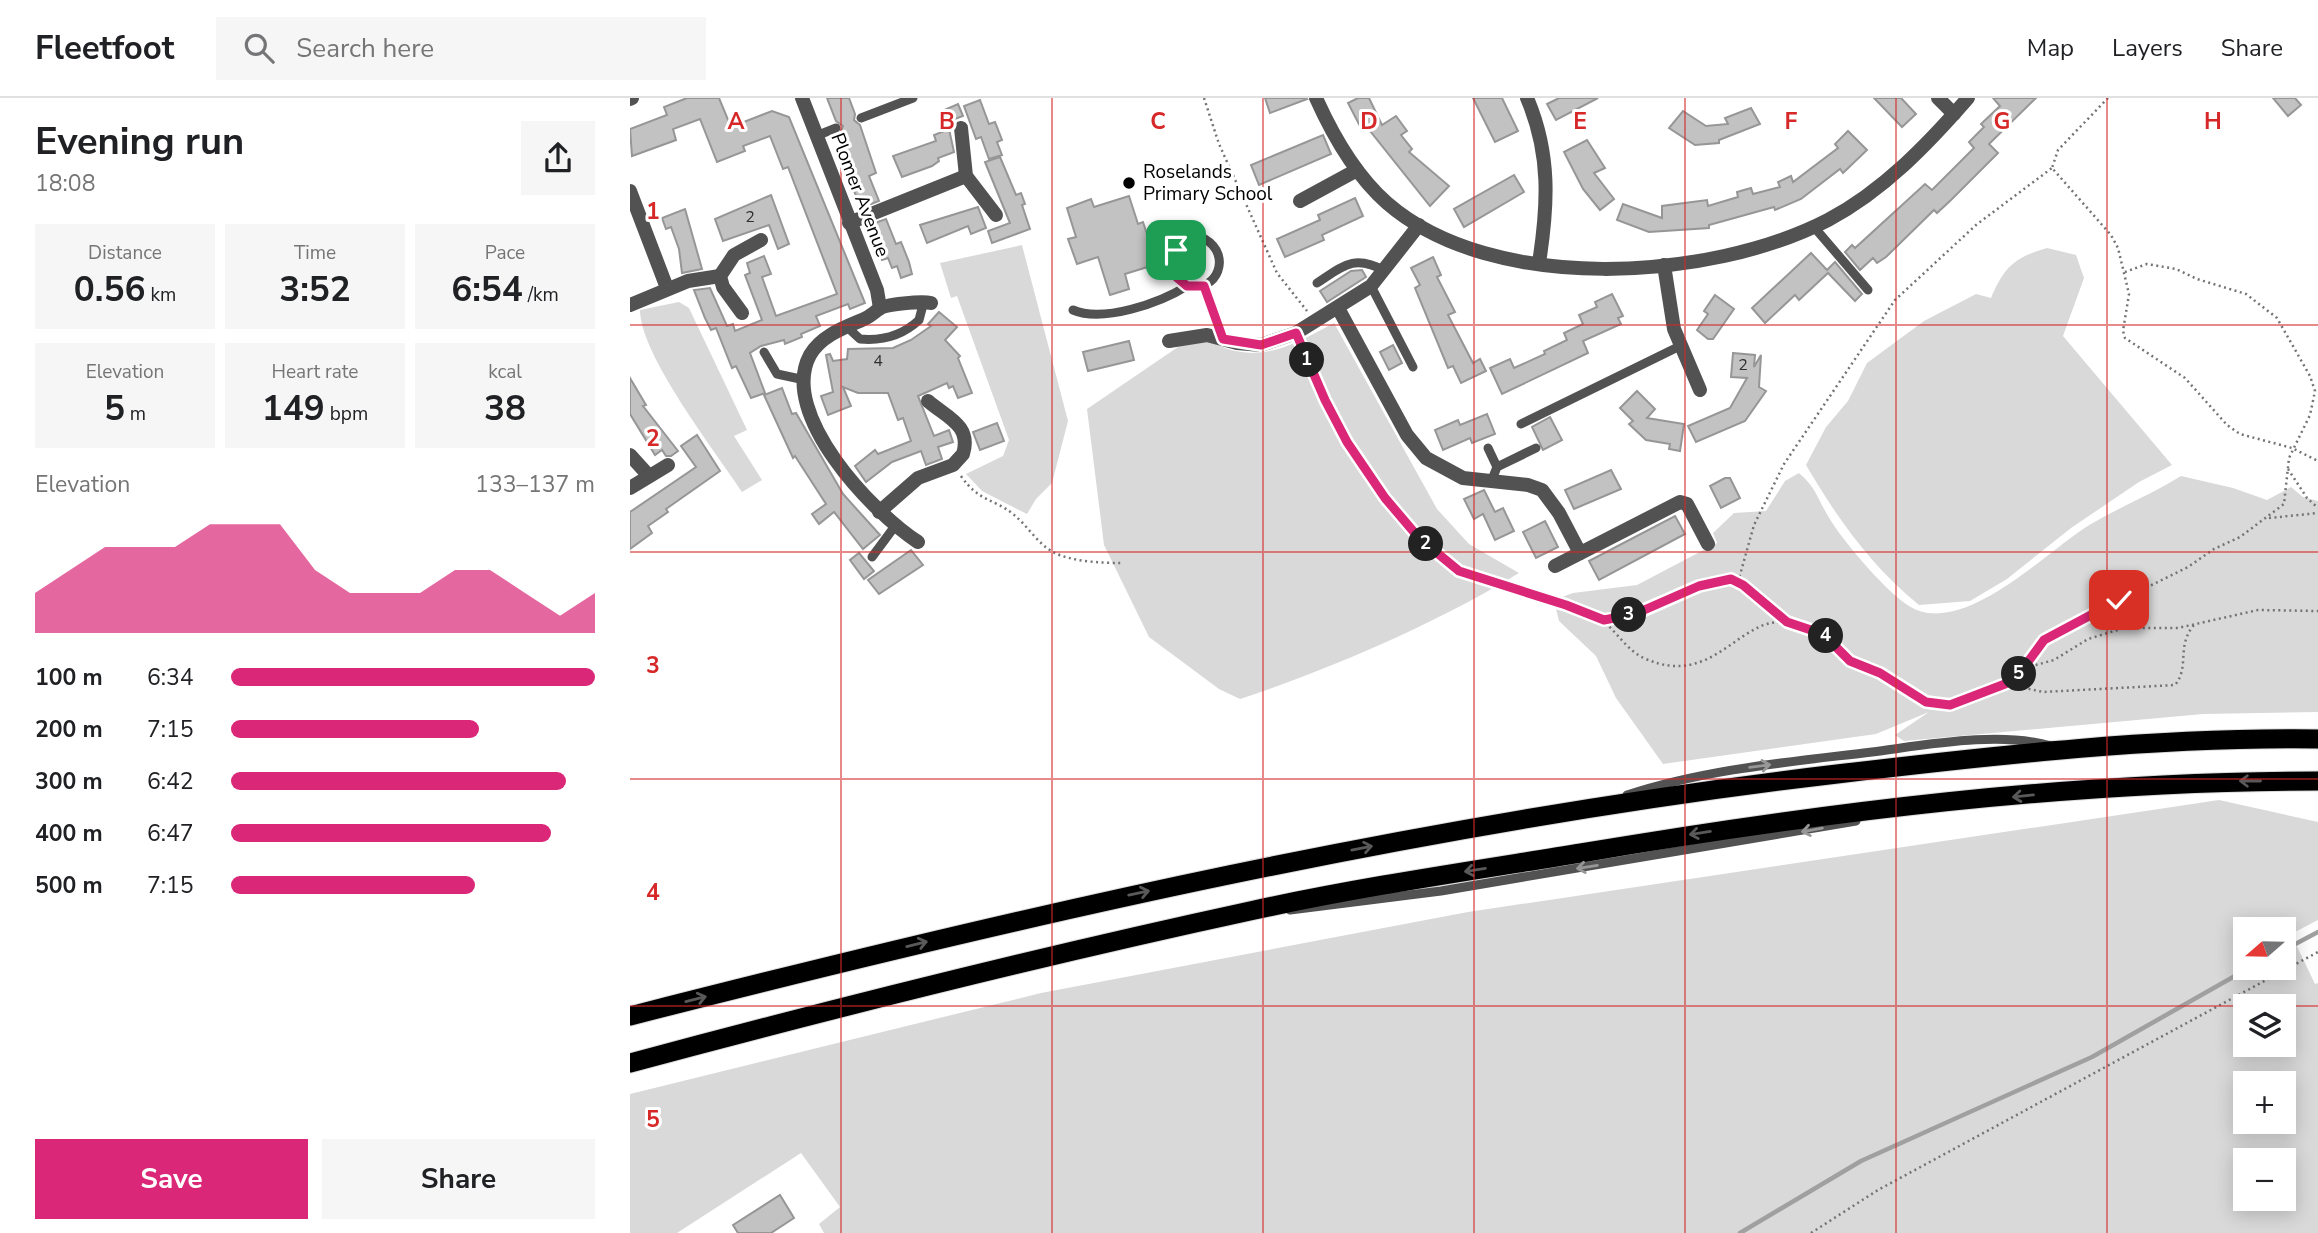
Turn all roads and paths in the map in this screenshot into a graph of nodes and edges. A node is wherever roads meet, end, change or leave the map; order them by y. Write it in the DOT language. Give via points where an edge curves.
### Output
graph roads {
  1 [pos="802,98"];
  2 [pos="913,98"];
  3 [pos="1204,98"];
  4 [pos="1316,98"];
  5 [pos="1527,98"];
  6 [pos="1938,98"];
  7 [pos="1968,98"];
  8 [pos="2108,98"];
  9 [pos="1954,114"];
  10 [pos="861,118"];
  11 [pos="836,128"];
  12 [pos="961,128"];
  13 [pos="816,136"];
  14 [pos="2052,168"];
  15 [pos="1357,170"];
  16 [pos="966,176"];
  17 [pos="630,191"];
  18 [pos="1300,201"];
  19 [pos="996,215"];
  20 [pos="849,223"];
  21 [pos="1419,225"];
  22 [pos="1814,227"];
  23 [pos="761,240"];
  24 [pos="1539,263"];
  25 [pos="1664,265"];
  26 [pos="1385,271"];
  27 [pos="2125,272"];
  28 [pos="720,276"];
  29 [pos="1317,283"];
  30 [pos="1187,286"];
  31 [pos="1204,286"];
  32 [pos="1371,286"];
  33 [pos="667,288"];
  34 [pos="1868,290"];
  35 [pos="927,302"];
  36 [pos="630,304"];
  37 [pos="880,308"];
  38 [pos="1338,308"];
  39 [pos="1073,310"];
  40 [pos="742,313"];
  41 [pos="1317,320"];
  42 [pos="847,327"];
  43 [pos="1296,333"];
  44 [pos="1223,339"];
  45 [pos="1169,341"];
  46 [pos="1680,346"];
  47 [pos="764,352"];
  48 [pos="1413,368"];
  49 [pos="805,380"];
  50 [pos="2317,389"];
  51 [pos="1700,390"];
  52 [pos="928,401"];
  53 [pos="1521,424"];
  54 [pos="1488,448"];
  55 [pos="2292,448"];
  56 [pos="1536,449"];
  57 [pos="630,455"];
  58 [pos="2318,461"];
  59 [pos="668,465"];
  60 [pos="953,465"];
  61 [pos="1497,467"];
  62 [pos="2288,468"];
  63 [pos="649,475"];
  64 [pos="1491,482"];
  65 [pos="630,488"];
  66 [pos="2318,510"];
  67 [pos="879,512"];
  68 [pos="2266,518"];
  69 [pos="895,526"];
  70 [pos="918,542"];
  71 [pos="1708,544"];
  72 [pos="1580,553"];
  73 [pos="872,557"];
  74 [pos="1123,563"];
  75 [pos="1555,566"];
  76 [pos="1738,582"];
  77 [pos="2318,611"];
  78 [pos="2087,616"];
  79 [pos="1604,620"];
  80 [pos="1787,622"];
  81 [pos="2194,625"];
  82 [pos="2147,627"];
  83 [pos="2023,668"];
  84 [pos="2005,684"];
  85 [pos="2318,739"];
  86 [pos="2318,781"];
  87 [pos="2318,952"];
  88 [pos="630,1016"];
  89 [pos="630,1063"];
  90 [pos="1811,1233"];
  1 -- 13 [label="street, Plomer Avenue"];
  2 -- 10 [label="lane"];
  3 -- 41 [label="path" via="1219,144 1278,273"];
  4 -- 15 [label="street"];
  5 -- 24 [label="street" via="1541,137 1547,174"];
  6 -- 9 [label="street"];
  7 -- 9 [label="street"];
  8 -- 14 [label="path" via="2058,150"];
  9 -- 22 [label="street" via="1886,181"];
  11 -- 13 [label="lane"];
  12 -- 16 [label="street"];
  13 -- 20 [label="street, Plomer Avenue"];
  14 -- 27 [label="path" via="2111,235"];
  14 -- 76 [label="path" via="1982,220 1900,295 1784,464 1754,525"];
  15 -- 18 [label="street"];
  15 -- 21 [label="street" via="1387,204"];
  16 -- 19 [label="street"];
  16 -- 20 [label="street"];
  17 -- 33 [label="street"];
  20 -- 37 [label="street, Plomer Avenue"];
  21 -- 24 [label="street" via="1482,251"];
  21 -- 26 [label="street"];
  22 -- 25 [label="street" via="1752,249"];
  22 -- 34 [label="lane"];
  23 -- 28 [label="street" via="734,255"];
  24 -- 25 [label="street" via="1602,268"];
  25 -- 46 [label="street"];
  26 -- 29 [label="lane" via="1368,262 1353,262"];
  26 -- 32 [label="street"];
  27 -- 50 [label="path" via="2159,265 2235,289 2261,303 2277,318"];
  27 -- 55 [label="path" via="2130,305 2123,331 2130,344 2185,378 2240,434"];
  28 -- 33 [label="street" via="704,276"];
  28 -- 40 [label="street"];
  30 -- 31 [label="lane"];
  30 -- 31 [label="lane" via="1174,275 1172,258 1181,244 1197,239 1212,244 1220,260 1217,276"];
  30 -- 39 [label="lane" via="1173,295 1105,315 1087,316"];
  31 -- 44 [label="lane"];
  32 -- 38 [label="street"];
  32 -- 48 [label="lane"];
  33 -- 36 [label="street"];
  35 -- 37 [label="street"];
  35 -- 42 [label="lane" via="919,320 880,340 860,339"];
  37 -- 42 [label="street"];
  38 -- 41 [label="street"];
  38 -- 64 [label="street" via="1419,451 1455,475"];
  41 -- 43 [label="street"];
  42 -- 49 [label="street" via="819,344 806,366"];
  43 -- 44 [label="street" via="1261,345"];
  43 -- 79 [label="path" via="1347,442 1419,538 1459,571"];
  44 -- 45 [label="street" via="1207,335"];
  46 -- 51 [label="street"];
  46 -- 53 [label="lane"];
  47 -- 49 [label="lane" via="777,374"];
  49 -- 67 [label="street" via="809,407 824,443"];
  50 -- 55 [label="path" via="2310,415"];
  52 -- 60 [label="street" via="963,431 965,447"];
  54 -- 61 [label="lane"];
  55 -- 58 [label="path"];
  55 -- 62 [label="path"];
  56 -- 61 [label="lane"];
  57 -- 63 [label="street"];
  59 -- 63 [label="street"];
  60 -- 67 [label="street" via="918,478"];
  60 -- 74 [label="path" via="970,489 1011,512 1054,553 1098,563"];
  61 -- 64 [label="lane"];
  62 -- 66 [label="path"];
  62 -- 68 [label="path" via="2284,504"];
  63 -- 65 [label="street"];
  64 -- 72 [label="street" via="1542,490"];
  66 -- 68 [label="path"];
  67 -- 69 [label="street"];
  68 -- 78 [label="path" via="2178,572"];
  69 -- 70 [label="street"];
  69 -- 73 [label="lane"];
  71 -- 72 [label="street" via="1688,505 1680,502"];
  72 -- 75 [label="street"];
  76 -- 79 [label="path" via="1723,580 1699,586 1648,610"];
  76 -- 80 [label="path"];
  77 -- 81 [label="path" via="2250,611"];
  78 -- 82 [label="path"];
  78 -- 83 [label="path" via="2044,640"];
  79 -- 80 [label="path" via="1635,654 1656,663 1682,666 1705,662 1766,624"];
  80 -- 84 [label="path" via="1823,634 1850,661 1880,673 1926,702 1957,704"];
  81 -- 82 [label="path"];
  81 -- 84 [label="path" via="2185,638 2182,671 2175,685 2043,692"];
  82 -- 83 [label="path" via="2099,635 2054,660"];
  83 -- 84 [label="path"];
  88 -- 85 [label="highway, one-way" via="1180,884 1599,805 2062,749"];
  86 -- 89 [label="highway, one-way" via="2114,787 1706,832 1252,910 831,1009"];
  87 -- 90 [label="path" via="1878,1190"];
}
